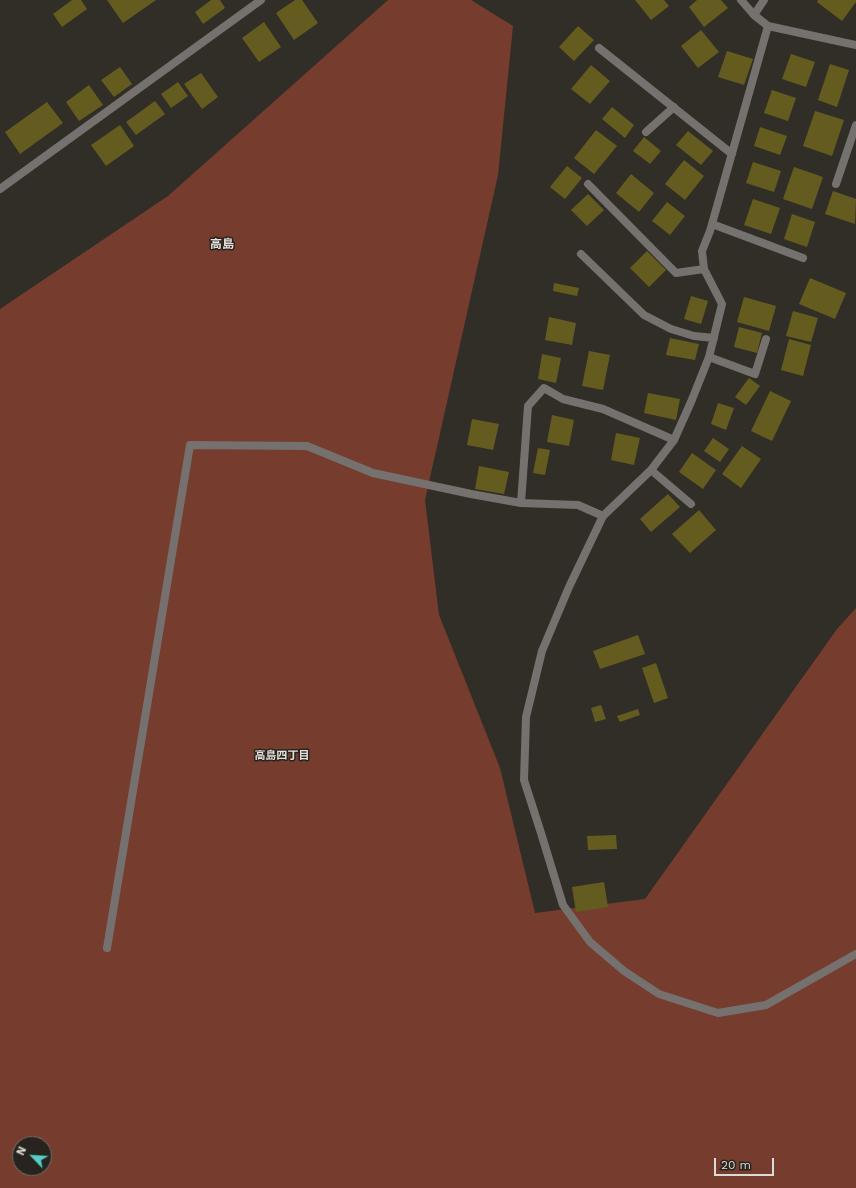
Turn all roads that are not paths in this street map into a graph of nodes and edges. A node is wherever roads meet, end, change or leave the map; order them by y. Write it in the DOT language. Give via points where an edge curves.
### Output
graph roads {
  1 [pos="261,0"];
  2 [pos="742,0"];
  3 [pos="764,0"];
  4 [pos="754,15"];
  5 [pos="768,26"];
  6 [pos="856,45"];
  7 [pos="599,48"];
  8 [pos="674,107"];
  9 [pos="856,125"];
  10 [pos="646,132"];
  11 [pos="732,154"];
  12 [pos="588,184"];
  13 [pos="836,184"];
  14 [pos="0,189"];
  15 [pos="712,224"];
  16 [pos="580,254"];
  17 [pos="803,258"];
  18 [pos="704,269"];
  19 [pos="714,338"];
  20 [pos="766,339"];
  21 [pos="709,357"];
  22 [pos="674,440"];
  23 [pos="651,470"];
  24 [pos="521,503"];
  25 [pos="690,504"];
  26 [pos="603,516"];
  27 [pos="107,948"];
  28 [pos="856,954"];
  1 -- 14 [label="street"];
  2 -- 4 [label="street"];
  3 -- 4 [label="street"];
  4 -- 5 [label="street"];
  5 -- 6 [label="street"];
  5 -- 11 [label="street"];
  7 -- 8 [label="street"];
  8 -- 10 [label="street"];
  8 -- 11 [label="street"];
  9 -- 13 [label="street"];
  11 -- 15 [label="street"];
  12 -- 18 [label="street" via="676,273"];
  15 -- 17 [label="street"];
  15 -- 18 [label="street" via="702,251"];
  16 -- 19 [label="street" via="644,315 671,329 694,336"];
  18 -- 19 [label="street" via="722,304"];
  19 -- 21 [label="street"];
  20 -- 21 [label="street" via="755,374"];
  21 -- 22 [label="street"];
  22 -- 23 [label="street"];
  22 -- 24 [label="street" via="603,409 563,399 544,388 528,406"];
  23 -- 25 [label="street"];
  23 -- 26 [label="street"];
  24 -- 26 [label="street" via="578,505"];
  24 -- 27 [label="street" via="373,473 307,446 190,445"];
  26 -- 28 [label="street" via="542,651 526,717 524,780 563,906 590,942 624,972 659,994 718,1013 766,1005"];
}
